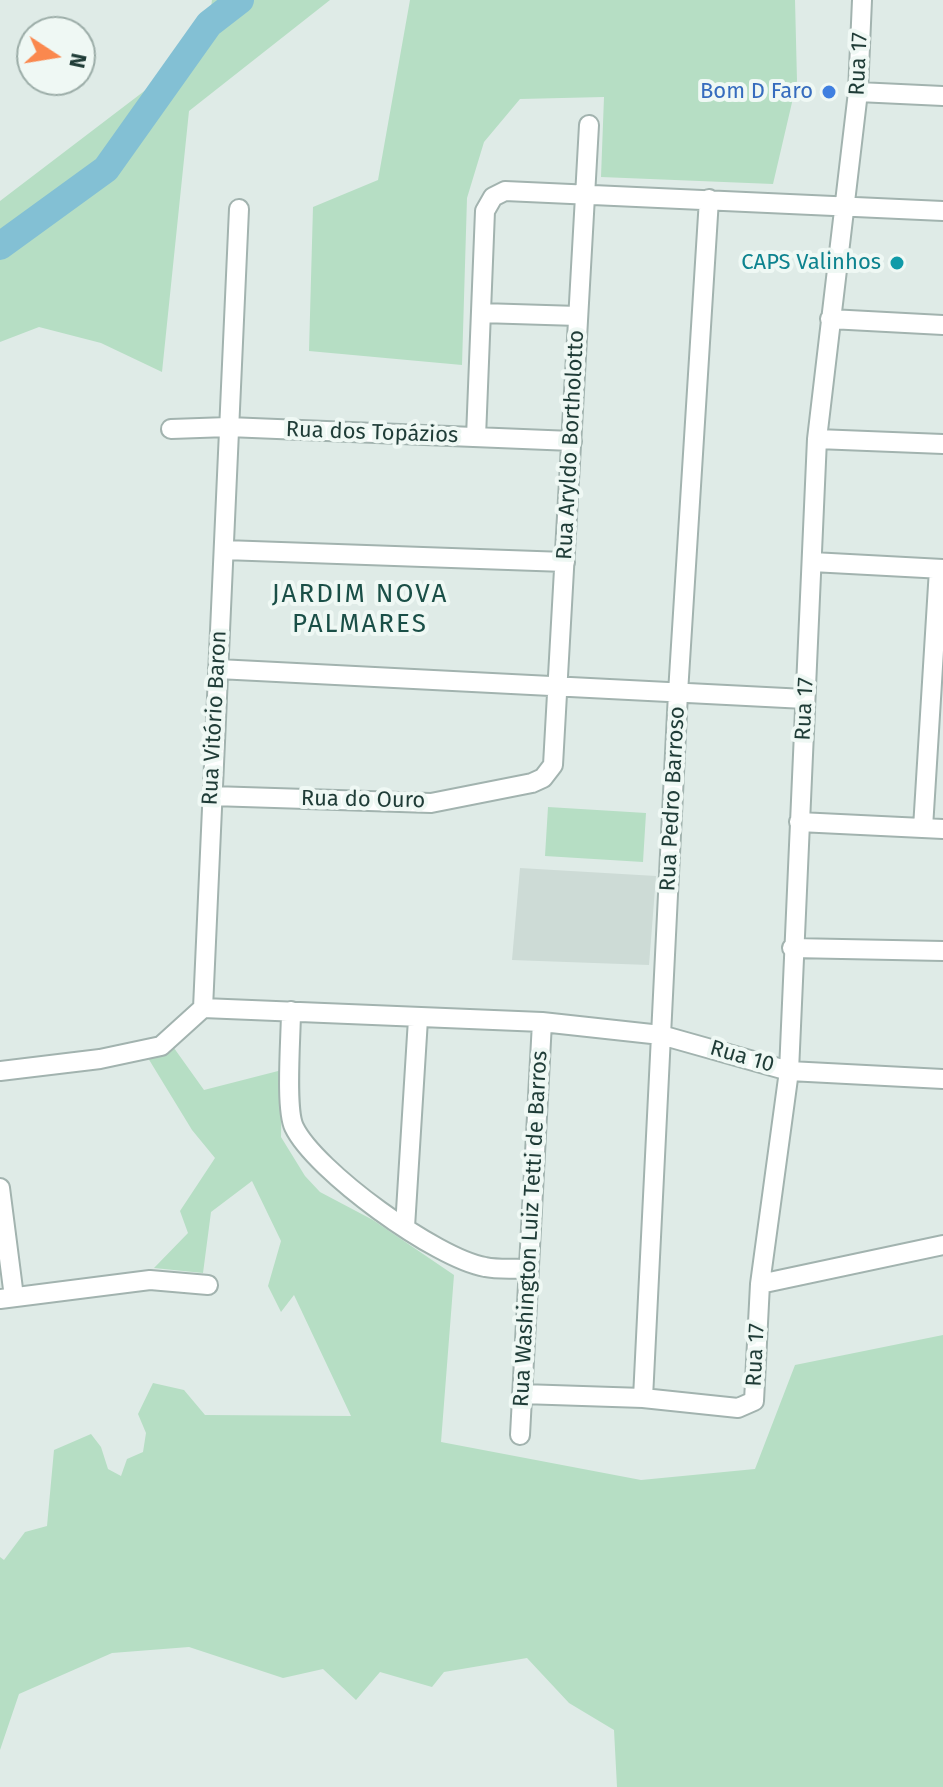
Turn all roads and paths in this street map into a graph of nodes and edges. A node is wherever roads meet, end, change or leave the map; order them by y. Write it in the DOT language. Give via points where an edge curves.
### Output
graph roads {
  1 [pos="862,0"];
  2 [pos="858,92"];
  3 [pos="943,96"];
  4 [pos="589,125"];
  5 [pos="585,197"];
  6 [pos="709,199"];
  7 [pos="846,205"];
  8 [pos="239,209"];
  9 [pos="943,211"];
  10 [pos="481,313"];
  11 [pos="578,316"];
  12 [pos="830,319"];
  13 [pos="943,325"];
  14 [pos="228,427"];
  15 [pos="171,429"];
  16 [pos="476,437"];
  17 [pos="817,439"];
  18 [pos="572,441"];
  19 [pos="943,444"];
  20 [pos="224,550"];
  21 [pos="565,562"];
  22 [pos="812,562"];
  23 [pos="941,569"];
  24 [pos="218,669"];
  25 [pos="558,684"];
  26 [pos="678,693"];
  27 [pos="805,699"];
  28 [pos="553,765"];
  29 [pos="212,796"];
  30 [pos="799,822"];
  31 [pos="923,828"];
  32 [pos="943,829"];
  33 [pos="792,948"];
  34 [pos="943,951"];
  35 [pos="203,1008"];
  36 [pos="291,1011"];
  37 [pos="418,1019"];
  38 [pos="542,1022"];
  39 [pos="661,1035"];
  40 [pos="0,1071"];
  41 [pos="789,1071"];
  42 [pos="943,1079"];
  43 [pos="0,1188"];
  44 [pos="405,1227"];
  45 [pos="943,1245"];
  46 [pos="528,1269"];
  47 [pos="760,1284"];
  48 [pos="208,1285"];
  49 [pos="7,1298"];
  50 [pos="522,1394"];
  51 [pos="643,1398"];
  52 [pos="520,1435"];
  1 -- 2 [label="street, Rua 17"];
  2 -- 3 [label="street"];
  2 -- 7 [label="street, Rua 17"];
  4 -- 5 [label="street, Rua Aryldo Bortholotto"];
  5 -- 6 [label="street"];
  5 -- 10 [label="street" via="505,191 493,197 485,211"];
  5 -- 11 [label="street, Rua Aryldo Bortholotto"];
  6 -- 7 [label="street"];
  6 -- 26 [label="street, Rua Pedro Barroso"];
  7 -- 9 [label="street"];
  7 -- 12 [label="street, Rua 17"];
  8 -- 14 [label="street, Rua Vitório Baron"];
  10 -- 11 [label="street"];
  10 -- 16 [label="street"];
  11 -- 18 [label="street, Rua Aryldo Bortholotto"];
  12 -- 13 [label="street"];
  12 -- 17 [label="street, Rua 17"];
  14 -- 15 [label="street, Rua dos Topázios"];
  14 -- 16 [label="street, Rua dos Topázios"];
  14 -- 20 [label="street, Rua Vitório Baron"];
  16 -- 18 [label="street, Rua dos Topázios"];
  17 -- 19 [label="street"];
  17 -- 22 [label="street, Rua 17"];
  18 -- 21 [label="street, Rua Aryldo Bortholotto"];
  20 -- 21 [label="street"];
  20 -- 24 [label="street, Rua Vitório Baron"];
  21 -- 25 [label="street, Rua Aryldo Bortholotto"];
  22 -- 23 [label="street"];
  22 -- 27 [label="street, Rua 17"];
  23 -- 31 [label="street"];
  24 -- 25 [label="street"];
  24 -- 29 [label="street, Rua Vitório Baron"];
  25 -- 26 [label="street"];
  25 -- 28 [label="street, Rua Aryldo Bortholotto"];
  26 -- 27 [label="street"];
  26 -- 39 [label="street, Rua Pedro Barroso"];
  27 -- 30 [label="street, Rua 17"];
  28 -- 29 [label="street, Rua do Ouro" via="532,783 431,803"];
  29 -- 35 [label="street, Rua Vitório Baron"];
  30 -- 31 [label="street"];
  30 -- 33 [label="street, Rua 17"];
  31 -- 32 [label="street"];
  33 -- 34 [label="street"];
  33 -- 41 [label="street, Rua 17"];
  35 -- 36 [label="street, Rua 10"];
  35 -- 40 [label="street" via="161,1046"];
  36 -- 37 [label="street, Rua 10"];
  36 -- 44 [label="street" via="292,1125 306,1146 344,1181"];
  37 -- 38 [label="street, Rua 10"];
  37 -- 44 [label="street"];
  38 -- 39 [label="street, Rua 10"];
  38 -- 46 [label="street, Rua Washington Luiz Tetti de Barros"];
  39 -- 41 [label="street, Rua 10"];
  39 -- 51 [label="street, Rua Pedro Barroso"];
  41 -- 42 [label="street, Rua 10"];
  41 -- 47 [label="street, Rua 17"];
  43 -- 49 [label="street"];
  44 -- 46 [label="street" via="476,1264"];
  45 -- 47 [label="street"];
  46 -- 50 [label="street, Rua Washington Luiz Tetti de Barros"];
  47 -- 51 [label="street, Rua 17" via="754,1401 738,1408"];
  48 -- 49 [label="street" via="150,1280"];
  50 -- 51 [label="street"];
  50 -- 52 [label="street, Rua Washington Luiz Tetti de Barros"];
}
